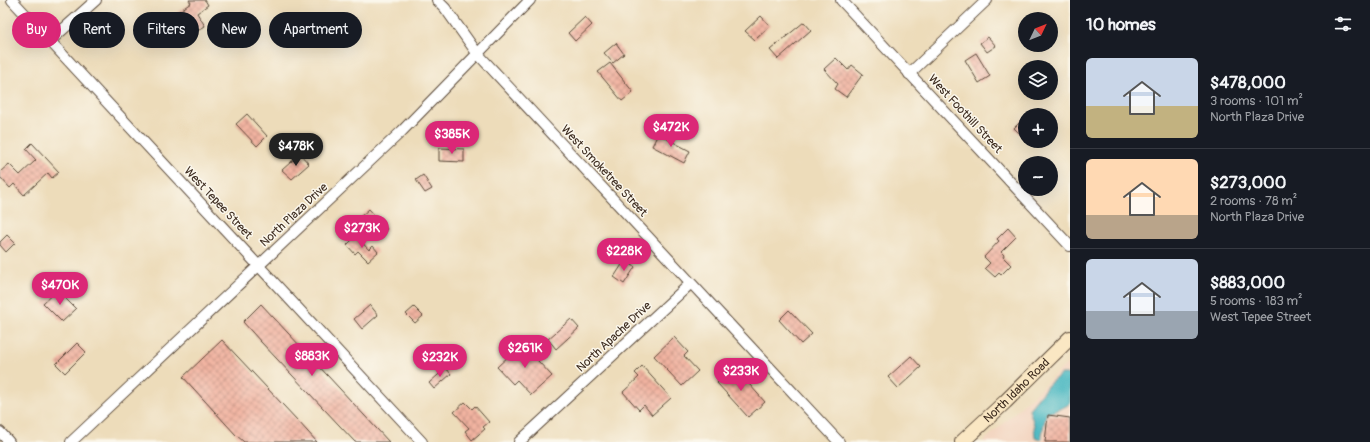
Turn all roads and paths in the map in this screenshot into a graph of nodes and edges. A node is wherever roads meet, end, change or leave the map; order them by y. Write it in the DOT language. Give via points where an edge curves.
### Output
graph roads {
  1 [pos="12,0"];
  2 [pos="96,0"];
  3 [pos="437,0"];
  4 [pos="530,0"];
  5 [pos="841,0"];
  6 [pos="987,0"];
  7 [pos="23,12"];
  8 [pos="61,32"];
  9 [pos="56,48"];
  10 [pos="477,53"];
  11 [pos="909,74"];
  12 [pos="1070,246"];
  13 [pos="259,266"];
  14 [pos="690,284"];
  15 [pos="1070,338"];
  16 [pos="0,432"];
  17 [pos="9,442"];
  18 [pos="71,442"];
  19 [pos="422,442"];
  20 [pos="520,442"];
  21 [pos="839,442"];
  22 [pos="962,442"];
  1 -- 7 [label="street, West Tepee Street"];
  2 -- 8 [label="street"];
  3 -- 10 [label="street, West Smoketree Street"];
  4 -- 10 [label="street, North Plaza Drive"];
  5 -- 11 [label="street, West Foothill Street"];
  6 -- 11 [label="street"];
  9 -- 13 [label="street, West Tepee Street"];
  10 -- 13 [label="street, North Plaza Drive" via="402,131"];
  10 -- 14 [label="street, West Smoketree Street"];
  11 -- 12 [label="street, West Foothill Street"];
  13 -- 18 [label="street, North Plaza Drive"];
  13 -- 19 [label="street, West Tepee Street"];
  14 -- 20 [label="street, North Apache Drive"];
  14 -- 21 [label="street, West Smoketree Street"];
  15 -- 22 [label="street, North Idaho Road"];
  16 -- 17 [label="street"];
}
